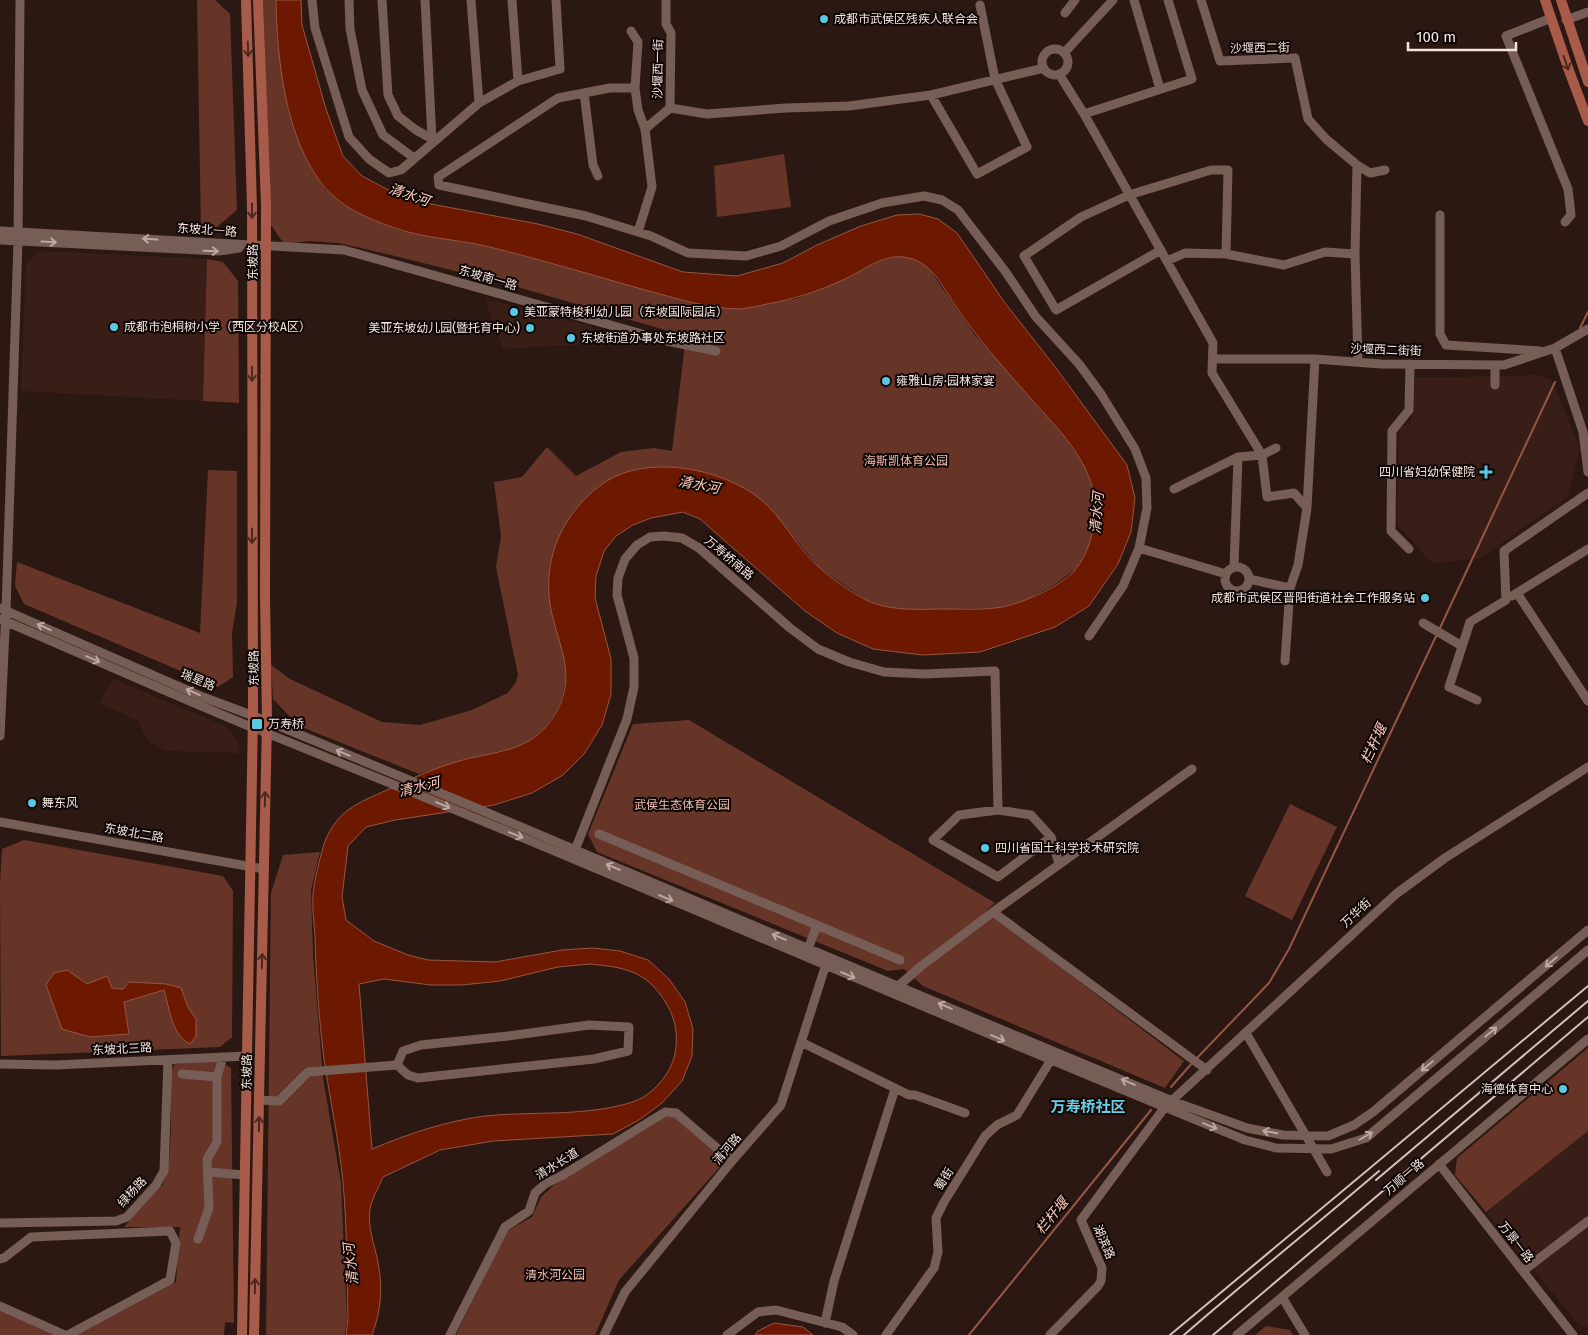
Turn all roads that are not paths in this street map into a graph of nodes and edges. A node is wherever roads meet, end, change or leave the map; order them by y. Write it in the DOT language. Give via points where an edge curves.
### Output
graph roads {
  1 [pos="20,0"];
  2 [pos="246,0"];
  3 [pos="258,0"];
  4 [pos="312,0"];
  5 [pos="349,0"];
  6 [pos="382,0"];
  7 [pos="425,0"];
  8 [pos="471,0"];
  9 [pos="512,0"];
  10 [pos="556,0"];
  11 [pos="666,0"];
  12 [pos="1074,0"];
  13 [pos="1113,0"];
  14 [pos="1134,0"];
  15 [pos="1168,0"];
  16 [pos="1201,0"];
  17 [pos="1545,0"];
  18 [pos="1561,0"];
  19 [pos="980,5"];
  20 [pos="1588,12"];
  21 [pos="1065,13"];
  22 [pos="1551,18"];
  23 [pos="1566,20"];
  24 [pos="631,31"];
  25 [pos="1064,53"];
  26 [pos="1044,68"];
  27 [pos="1059,74"];
  28 [pos="996,79"];
  29 [pos="518,81"];
  30 [pos="1588,82"];
  31 [pos="635,88"];
  32 [pos="1160,89"];
  33 [pos="584,93"];
  34 [pos="931,95"];
  35 [pos="479,103"];
  36 [pos="670,108"];
  37 [pos="1084,114"];
  38 [pos="1588,121"];
  39 [pos="645,129"];
  40 [pos="414,158"];
  41 [pos="1357,165"];
  42 [pos="1385,170"];
  43 [pos="598,176"];
  44 [pos="1129,195"];
  45 [pos="1440,215"];
  46 [pos="1565,222"];
  47 [pos="0,231"];
  48 [pos="638,232"];
  49 [pos="18,236"];
  50 [pos="0,240"];
  51 [pos="251,245"];
  52 [pos="265,246"];
  53 [pos="1161,250"];
  54 [pos="1226,254"];
  55 [pos="1356,254"];
  56 [pos="1166,260"];
  57 [pos="1588,329"];
  58 [pos="1555,348"];
  59 [pos="716,351"];
  60 [pos="1546,351"];
  61 [pos="1213,359"];
  62 [pos="1316,359"];
  63 [pos="1358,362"];
  64 [pos="1410,364"];
  65 [pos="1495,365"];
  66 [pos="1495,385"];
  67 [pos="1276,448"];
  68 [pos="1262,455"];
  69 [pos="1238,457"];
  70 [pos="1588,472"];
  71 [pos="1174,489"];
  72 [pos="1588,494"];
  73 [pos="1307,508"];
  74 [pos="1138,548"];
  75 [pos="1409,549"];
  76 [pos="1588,549"];
  77 [pos="1234,567"];
  78 [pos="1226,574"];
  79 [pos="1249,580"];
  80 [pos="1290,588"];
  81 [pos="1517,593"];
  82 [pos="1506,600"];
  83 [pos="3,609"];
  84 [pos="3,620"];
  85 [pos="1423,623"];
  86 [pos="1089,636"];
  87 [pos="1462,646"];
  88 [pos="1285,661"];
  89 [pos="1478,700"];
  90 [pos="1588,701"];
  91 [pos="253,716"];
  92 [pos="267,721"];
  93 [pos="252,727"];
  94 [pos="266,732"];
  95 [pos="0,736"];
  96 [pos="1588,767"];
  97 [pos="1192,769"];
  98 [pos="386,776"];
  99 [pos="998,810"];
  100 [pos="0,822"];
  101 [pos="599,834"];
  102 [pos="1051,837"];
  103 [pos="573,854"];
  104 [pos="1060,864"];
  105 [pos="250,867"];
  106 [pos="264,869"];
  107 [pos="993,912"];
  108 [pos="817,925"];
  109 [pos="1588,930"];
  110 [pos="808,949"];
  111 [pos="1588,950"];
  112 [pos="900,960"];
  113 [pos="827,961"];
  114 [pos="895,989"];
  115 [pos="1246,1033"];
  116 [pos="1588,1039"];
  117 [pos="801,1042"];
  118 [pos="246,1056"];
  119 [pos="1053,1056"];
  120 [pos="223,1057"];
  121 [pos="168,1060"];
  122 [pos="0,1064"];
  123 [pos="397,1065"];
  124 [pos="1207,1070"];
  125 [pos="182,1074"];
  126 [pos="217,1076"];
  127 [pos="895,1089"];
  128 [pos="259,1100"];
  129 [pos="1169,1104"];
  130 [pos="965,1113"];
  131 [pos="1305,1135"];
  132 [pos="1312,1148"];
  133 [pos="732,1161"];
  134 [pos="1439,1164"];
  135 [pos="208,1172"];
  136 [pos="1326,1172"];
  137 [pos="244,1174"];
  138 [pos="1588,1221"];
  139 [pos="0,1223"];
  140 [pos="198,1239"];
  141 [pos="0,1260"];
  142 [pos="1523,1271"];
  143 [pos="1282,1297"];
  144 [pos="0,1306"];
  145 [pos="824,1323"];
  146 [pos="67,1335"];
  147 [pos="242,1335"];
  148 [pos="254,1335"];
  149 [pos="450,1335"];
  150 [pos="604,1335"];
  151 [pos="727,1335"];
  152 [pos="853,1335"];
  153 [pos="886,1335"];
  154 [pos="1050,1335"];
  155 [pos="1237,1335"];
  156 [pos="1305,1335"];
  157 [pos="1573,1335"];
  1 -- 49 [label="street"];
  2 -- 51 [label="main road, 东坡路, one-way"];
  3 -- 52 [label="main road, 东坡路"];
  4 -- 40 [label="street" via="315,28 349,136 369,159 388,173 401,170"];
  5 -- 40 [label="street" via="350,30 362,90 383,135"];
  6 -- 7 [label="street" via="388,95 398,116 432,139"];
  8 -- 35 [label="street"];
  9 -- 29 [label="street"];
  10 -- 29 [label="street" via="560,69"];
  11 -- 36 [label="street, 沙堰西一街" via="666,24 671,33"];
  12 -- 21 [label="street"];
  13 -- 25 [label="street"];
  14 -- 32 [label="street"];
  15 -- 32 [label="street" via="1192,78"];
  16 -- 41 [label="street, 沙堰西二街" via="1220,61 1295,58 1308,119 1326,140"];
  17 -- 22 [label="main road"];
  18 -- 23 [label="main road"];
  19 -- 28 [label="street"];
  20 -- 23 [label="street"];
  22 -- 38 [label="main road, one-way"];
  22 -- 46 [label="street" via="1506,36 1568,189 1571,215"];
  23 -- 30 [label="main road"];
  24 -- 31 [label="street" via="638,42"];
  25 -- 26 [label="street" via="1058,49 1047,52 1043,57"];
  25 -- 27 [label="street" via="1067,66"];
  26 -- 27 [label="street" via="1048,73"];
  26 -- 28 [label="street"];
  27 -- 37 [label="street"];
  28 -- 34 [label="street"];
  28 -- 34 [label="street" via="1027,147 977,174"];
  29 -- 35 [label="street"];
  31 -- 33 [label="street"];
  31 -- 39 [label="street"];
  32 -- 37 [label="street"];
  33 -- 43 [label="street" via="593,165"];
  33 -- 48 [label="street" via="558,98 438,177 439,185 586,216"];
  34 -- 36 [label="street" via="849,106 707,114"];
  35 -- 40 [label="street"];
  36 -- 39 [label="street, 沙堰西一街"];
  37 -- 44 [label="street"];
  39 -- 48 [label="street" via="652,187"];
  41 -- 42 [label="street, 沙堰西二街" via="1370,174"];
  41 -- 55 [label="street"];
  44 -- 53 [label="street"];
  44 -- 53 [label="street" via="1081,218 1024,256 1028,265 1056,310"];
  44 -- 54 [label="street" via="1211,170 1228,170"];
  45 -- 60 [label="street" via="1440,334 1446,345"];
  47 -- 49 [label="street, 东坡北一路"];
  48 -- 74 [label="street" via="688,252 746,256 781,246 829,222 882,203 924,196 942,200 958,210 1036,318 1079,364 1135,449 1146,478 1147,508"];
  49 -- 50 [label="street, 东坡北一路"];
  49 -- 51 [label="street, 东坡北一路"];
  49 -- 83 [label="street"];
  51 -- 52 [label="street, 东坡南一路"];
  51 -- 91 [label="main road, 东坡路, one-way"];
  52 -- 59 [label="street, 东坡南一路" via="344,250 667,341"];
  52 -- 92 [label="main road, 东坡路"];
  53 -- 56 [label="street"];
  54 -- 55 [label="street" via="1284,264 1325,252"];
  54 -- 56 [label="street" via="1185,253"];
  55 -- 63 [label="street"];
  56 -- 61 [label="street" via="1213,344"];
  57 -- 58 [label="street, 沙堰西二街街"];
  58 -- 60 [label="street, 沙堰西二街街"];
  58 -- 70 [label="street" via="1583,432"];
  60 -- 65 [label="street, 沙堰西二街街"];
  61 -- 62 [label="street, 沙堰西二街街"];
  61 -- 68 [label="street" via="1212,373"];
  62 -- 63 [label="street, 沙堰西二街街"];
  62 -- 73 [label="street"];
  63 -- 64 [label="street, 沙堰西二街街"];
  64 -- 65 [label="street, 沙堰西二街街"];
  64 -- 75 [label="street" via="1409,410 1392,430 1391,531"];
  65 -- 66 [label="street"];
  67 -- 68 [label="street"];
  68 -- 69 [label="street"];
  68 -- 73 [label="street" via="1267,497 1294,493"];
  69 -- 71 [label="street"];
  69 -- 77 [label="street"];
  72 -- 82 [label="street" via="1504,551"];
  73 -- 80 [label="street" via="1298,565"];
  74 -- 78 [label="street"];
  74 -- 86 [label="street" via="1123,586"];
  76 -- 81 [label="street"];
  77 -- 78 [label="street"];
  77 -- 79 [label="street" via="1245,570"];
  78 -- 79 [label="street" via="1227,585 1232,590 1246,586"];
  79 -- 80 [label="street"];
  80 -- 88 [label="street"];
  81 -- 82 [label="street"];
  81 -- 90 [label="street"];
  82 -- 87 [label="street" via="1470,622"];
  83 -- 84 [label="street"];
  91 -- 83 [label="street, 瑞星路, one-way"];
  84 -- 93 [label="street, 瑞星路, one-way"];
  84 -- 95 [label="street"];
  85 -- 87 [label="street"];
  87 -- 89 [label="street" via="1449,687"];
  91 -- 92 [label="street, 瑞星路"];
  91 -- 93 [label="main road, 东坡路"];
  92 -- 94 [label="main road, 东坡路"];
  98 -- 92 [label="street, 瑞星路, one-way"];
  93 -- 94 [label="street, 瑞星路"];
  93 -- 105 [label="main road, 东坡路"];
  94 -- 98 [label="street, 瑞星路"];
  106 -- 94 [label="main road, 东坡路, one-way"];
  96 -- 115 [label="street, 万华街" via="1445,858 1396,894"];
  97 -- 104 [label="street"];
  98 -- 103 [label="street, one-way" via="471,817"];
  98 -- 103 [label="street" via="481,810"];
  99 -- 102 [label="street" via="1031,815"];
  99 -- 102 [label="street" via="959,815 933,840 998,877"];
  99 -- 103 [label="street, 万寿桥南路" via="995,671 884,672 849,662 818,648 790,628 699,548 682,538 650,537 624,559 618,578 618,595 634,658 634,687 627,719"];
  100 -- 105 [label="street, 东坡北二路"];
  101 -- 108 [label="street"];
  102 -- 104 [label="street"];
  110 -- 103 [label="street, one-way"];
  103 -- 113 [label="street, one-way"];
  104 -- 107 [label="street"];
  105 -- 106 [label="street, 东坡北二路"];
  105 -- 118 [label="main road, 东坡路"];
  128 -- 106 [label="main road, 东坡路, one-way"];
  107 -- 114 [label="street"];
  107 -- 124 [label="street"];
  108 -- 110 [label="street"];
  108 -- 112 [label="street"];
  109 -- 131 [label="street, one-way" via="1354,1125 1328,1136"];
  110 -- 113 [label="street"];
  132 -- 111 [label="street, one-way" via="1331,1149 1366,1138"];
  113 -- 114 [label="street"];
  113 -- 117 [label="street, 清河路"];
  114 -- 119 [label="street"];
  115 -- 124 [label="street, 万华街"];
  115 -- 131 [label="street"];
  116 -- 134 [label="street, 万顺一路"];
  117 -- 127 [label="street"];
  117 -- 133 [label="street, 清河路" via="781,1105"];
  118 -- 120 [label="street, 东坡北三路"];
  118 -- 137 [label="main road, 东坡路"];
  119 -- 129 [label="street"];
  119 -- 153 [label="street, 蜀街" via="1017,1115 997,1125 985,1136 944,1202 936,1218 938,1252 934,1268"];
  120 -- 121 [label="street, 东坡北三路"];
  120 -- 126 [label="street"];
  121 -- 122 [label="street, 东坡北三路"];
  121 -- 139 [label="street, 绿杨路" via="164,1172 127,1217 116,1221"];
  123 -- 123 [label="street" via="403,1050 422,1045 589,1025 629,1027 628,1051 594,1059 418,1078 408,1075"];
  123 -- 128 [label="street" via="308,1072 279,1101"];
  124 -- 129 [label="street, 万华街"];
  125 -- 126 [label="street"];
  126 -- 135 [label="street" via="217,1142 207,1159"];
  127 -- 130 [label="street"];
  127 -- 145 [label="street" via="834,1281"];
  148 -- 128 [label="main road, 东坡路, one-way"];
  131 -- 129 [label="street, one-way" via="1282,1135 1247,1128"];
  129 -- 132 [label="street, one-way" via="1245,1140 1276,1148"];
  129 -- 154 [label="street, 湖滨路" via="1081,1220 1102,1268 1101,1281"];
  131 -- 132 [label="street"];
  132 -- 136 [label="street"];
  133 -- 149 [label="street, 清水长道" via="676,1113 665,1112 545,1184 535,1193 529,1211 505,1227"];
  133 -- 150 [label="street, 清河路" via="624,1292"];
  134 -- 142 [label="street, 万景一路"];
  134 -- 143 [label="street, 万顺一路"];
  135 -- 137 [label="street"];
  135 -- 140 [label="street" via="209,1208"];
  137 -- 147 [label="main road, 东坡路"];
  138 -- 142 [label="street"];
  141 -- 146 [label="street" via="31,1237 170,1231 176,1243 170,1280"];
  142 -- 157 [label="street, 万景一路"];
  143 -- 155 [label="street, 万顺一路"];
  143 -- 156 [label="street"];
  144 -- 146 [label="street"];
  145 -- 151 [label="street" via="776,1310 758,1312"];
  145 -- 152 [label="street" via="842,1327"];
}
